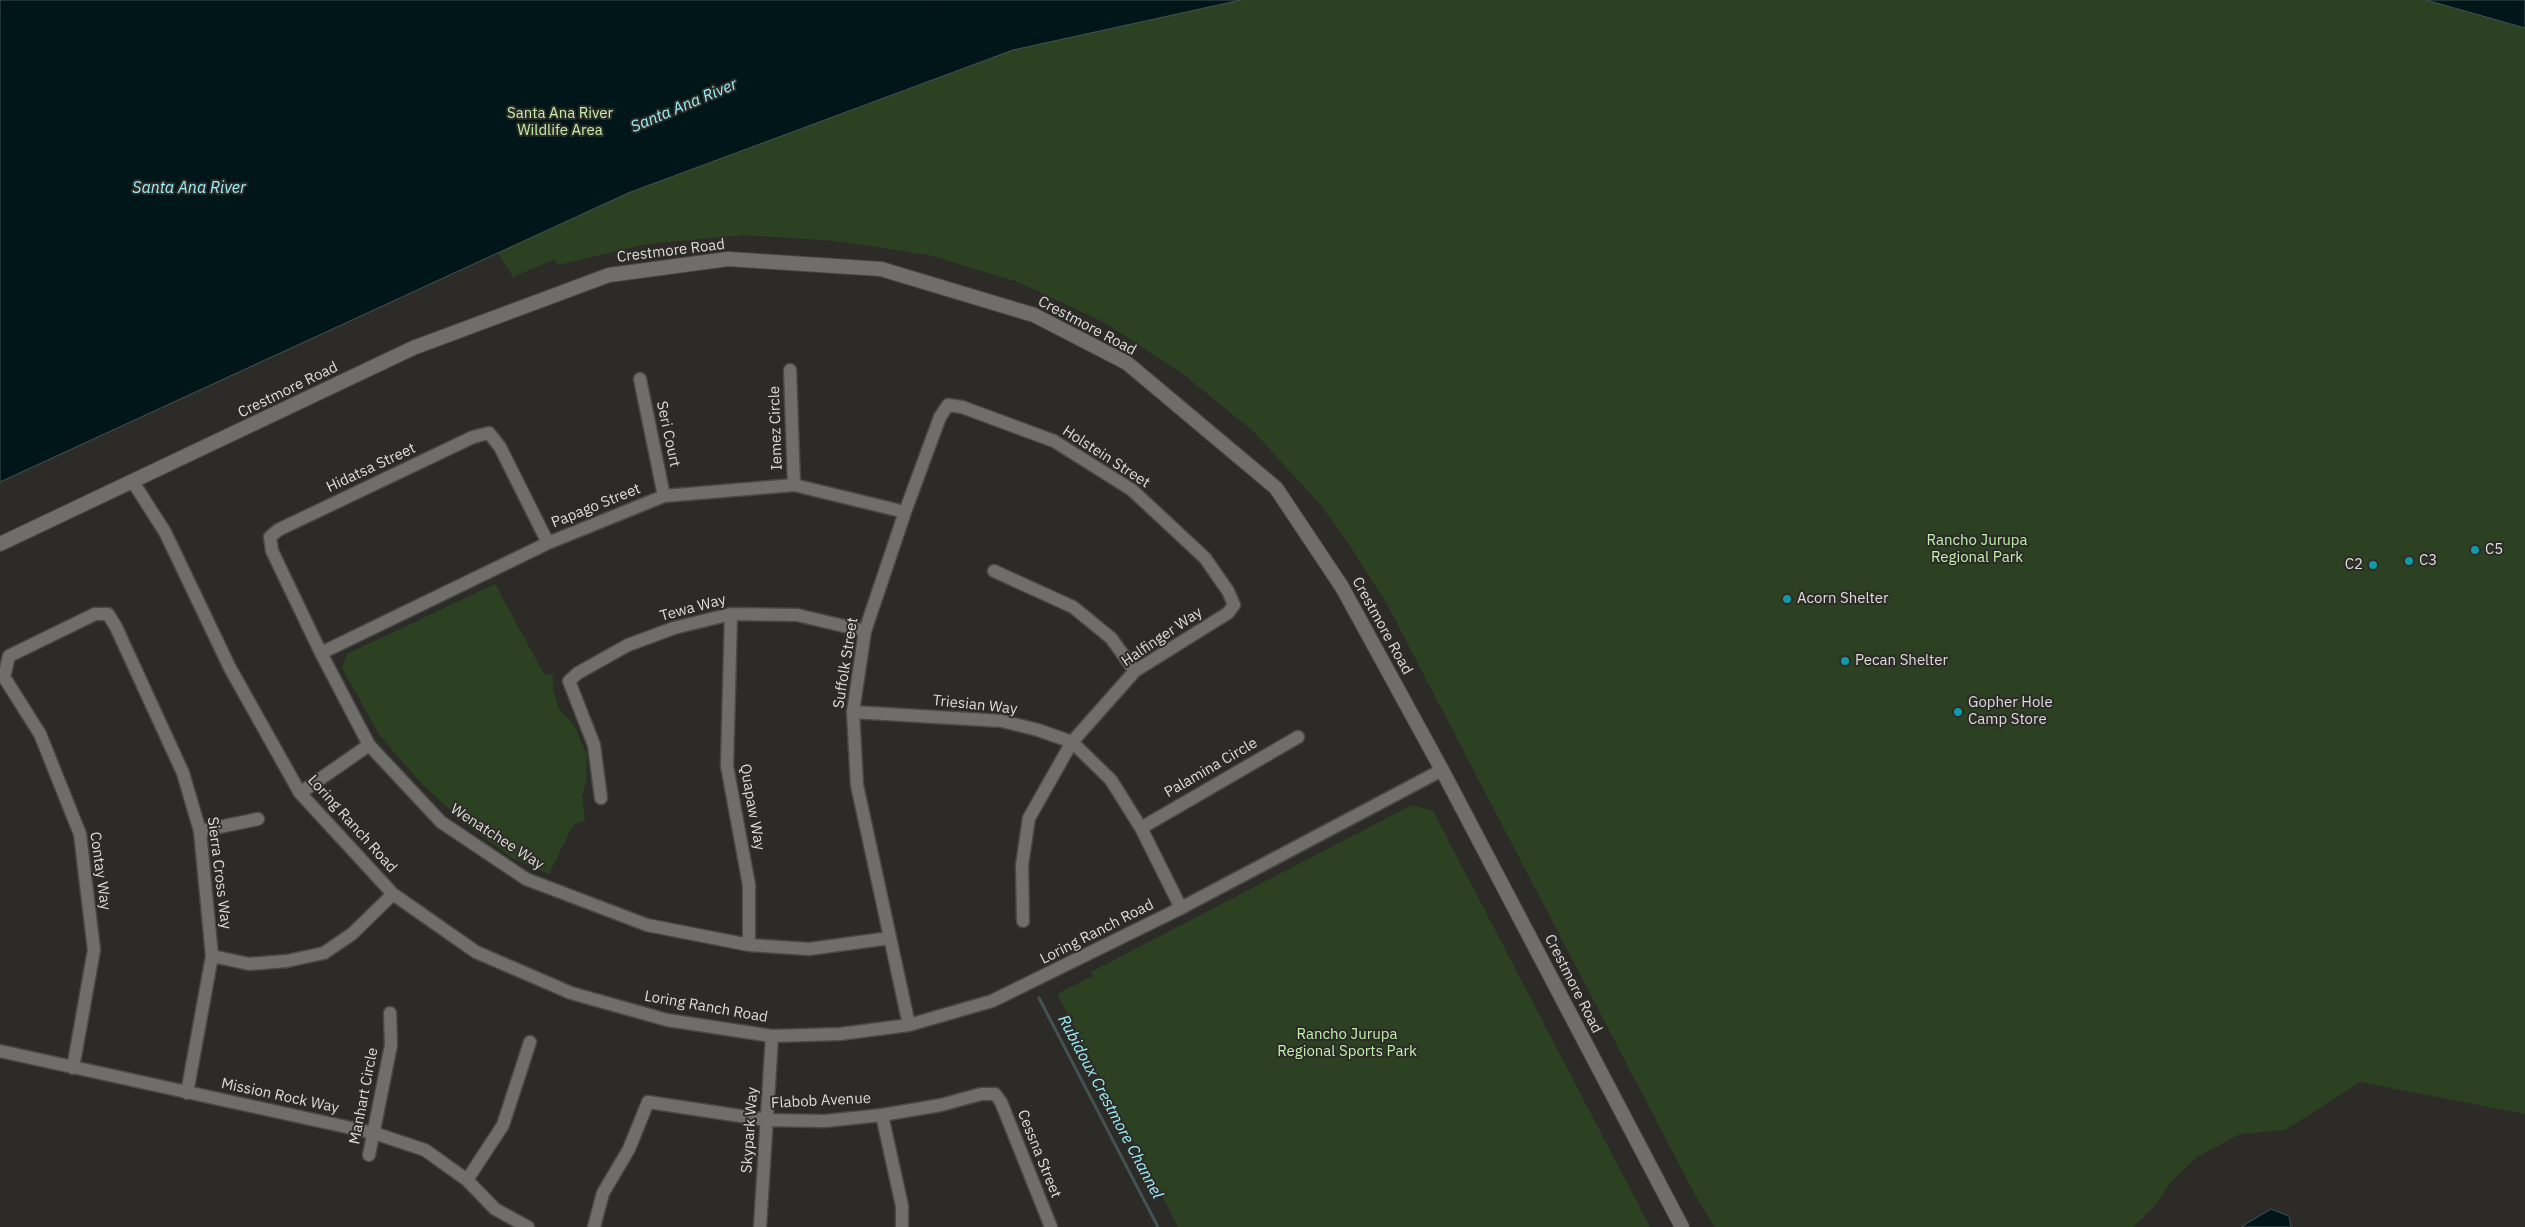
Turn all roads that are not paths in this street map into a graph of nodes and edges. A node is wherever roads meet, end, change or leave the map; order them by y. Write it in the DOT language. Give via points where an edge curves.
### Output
graph roads {
  1 [pos="790,370"];
  2 [pos="640,379"];
  3 [pos="948,405"];
  4 [pos="133,482"];
  5 [pos="794,486"];
  6 [pos="664,496"];
  7 [pos="905,512"];
  8 [pos="270,537"];
  9 [pos="548,543"];
  10 [pos="0,544"];
  11 [pos="994,571"];
  12 [pos="1234,605"];
  13 [pos="108,614"];
  14 [pos="730,614"];
  15 [pos="865,631"];
  16 [pos="320,653"];
  17 [pos="1135,671"];
  18 [pos="853,712"];
  19 [pos="1298,737"];
  20 [pos="1072,742"];
  21 [pos="369,745"];
  22 [pos="1442,770"];
  23 [pos="300,794"];
  24 [pos="601,798"];
  25 [pos="258,818"];
  26 [pos="1141,828"];
  27 [pos="200,831"];
  28 [pos="393,894"];
  29 [pos="1181,908"];
  30 [pos="1023,921"];
  31 [pos="890,938"];
  32 [pos="749,945"];
  33 [pos="212,956"];
  34 [pos="390,1013"];
  35 [pos="909,1025"];
  36 [pos="772,1036"];
  37 [pos="530,1042"];
  38 [pos="0,1052"];
  39 [pos="73,1068"];
  40 [pos="187,1093"];
  41 [pos="995,1094"];
  42 [pos="882,1115"];
  43 [pos="767,1120"];
  44 [pos="374,1133"];
  45 [pos="369,1155"];
  46 [pos="467,1180"];
  47 [pos="528,1227"];
  48 [pos="594,1227"];
  49 [pos="760,1227"];
  50 [pos="902,1227"];
  51 [pos="1051,1227"];
  52 [pos="1682,1227"];
  1 -- 5 [label="street, Iemez Circle"];
  2 -- 6 [label="street, Seri Court"];
  3 -- 7 [label="street, Suffolk Street" via="940,417"];
  3 -- 12 [label="street, Holstein Street" via="962,407 1054,441 1132,490 1205,558"];
  4 -- 10 [label="street, Crestmore Road"];
  4 -- 22 [label="street, Crestmore Road" via="413,348 609,275 728,259 881,269 1034,314 1127,363 1276,488 1342,587"];
  4 -- 23 [label="street, Loring Ranch Road" via="165,532 230,668"];
  5 -- 6 [label="street, Papago Street"];
  5 -- 7 [label="street, Papago Street"];
  6 -- 9 [label="street, Papago Street"];
  7 -- 15 [label="street, Suffolk Street"];
  8 -- 9 [label="street, Hidatsa Street" via="278,530 473,437 489,433 500,447"];
  8 -- 16 [label="street, Wenatchee Way" via="272,551"];
  9 -- 16 [label="street, Papago Street"];
  11 -- 17 [label="street" via="1073,607 1112,638"];
  12 -- 17 [label="street, Halfinger Way" via="1228,613"];
  13 -- 27 [label="street, Sierra Cross Way" via="184,773"];
  13 -- 39 [label="street, Contay Way" via="95,614 9,656 4,677 40,734 80,834 94,950"];
  14 -- 15 [label="street, Tewa Way" via="797,615"];
  14 -- 24 [label="street, Tewa Way" via="674,628 628,645 569,681 594,745"];
  14 -- 32 [label="street, Quapaw Way" via="727,766 749,885"];
  15 -- 18 [label="street, Suffolk Street"];
  16 -- 21 [label="street, Wenatchee Way"];
  17 -- 20 [label="street, Halfinger Way"];
  18 -- 20 [label="street, Triesian Way" via="1002,721"];
  18 -- 31 [label="street, Suffolk Street" via="857,785"];
  19 -- 26 [label="street, Palamina Circle"];
  20 -- 26 [label="street, Triesian Way" via="1111,780"];
  20 -- 30 [label="street, Halfinger Way" via="1029,818 1022,865"];
  21 -- 23 [label="street"];
  21 -- 32 [label="street, Wenatchee Way" via="441,822 526,879 647,925"];
  22 -- 29 [label="street, Loring Ranch Road"];
  22 -- 52 [label="street, Crestmore Road"];
  23 -- 28 [label="street, Loring Ranch Road"];
  25 -- 27 [label="street"];
  26 -- 29 [label="street, Triesian Way"];
  27 -- 33 [label="street, Sierra Cross Way"];
  28 -- 33 [label="street" via="352,934 324,953 287,961 249,964"];
  28 -- 36 [label="street, Loring Ranch Road" via="476,952 571,993 666,1020"];
  29 -- 35 [label="street, Loring Ranch Road" via="992,1001"];
  31 -- 32 [label="street, Wenatchee Way" via="808,949"];
  31 -- 35 [label="street, Suffolk Street"];
  33 -- 40 [label="street, Sierra Cross Way"];
  34 -- 44 [label="street, Manhart Circle" via="391,1045"];
  35 -- 36 [label="street, Loring Ranch Road" via="840,1034"];
  36 -- 43 [label="street, Skypark Way"];
  37 -- 46 [label="street" via="503,1125"];
  38 -- 39 [label="street, Mission Rock Way"];
  39 -- 40 [label="street, Mission Rock Way"];
  40 -- 44 [label="street, Mission Rock Way"];
  41 -- 42 [label="street, Flabob Avenue" via="981,1094"];
  41 -- 51 [label="street, Cessna Street"];
  42 -- 43 [label="street, Flabob Avenue" via="825,1121"];
  42 -- 50 [label="street" via="902,1206"];
  43 -- 48 [label="street, Flabob Avenue" via="648,1102 629,1149 603,1193"];
  43 -- 49 [label="street, Skypark Way"];
  44 -- 45 [label="street, Manhart Circle"];
  44 -- 46 [label="street, Mission Rock Way" via="425,1150"];
  46 -- 47 [label="street, Mission Rock Way" via="495,1209"];
}
